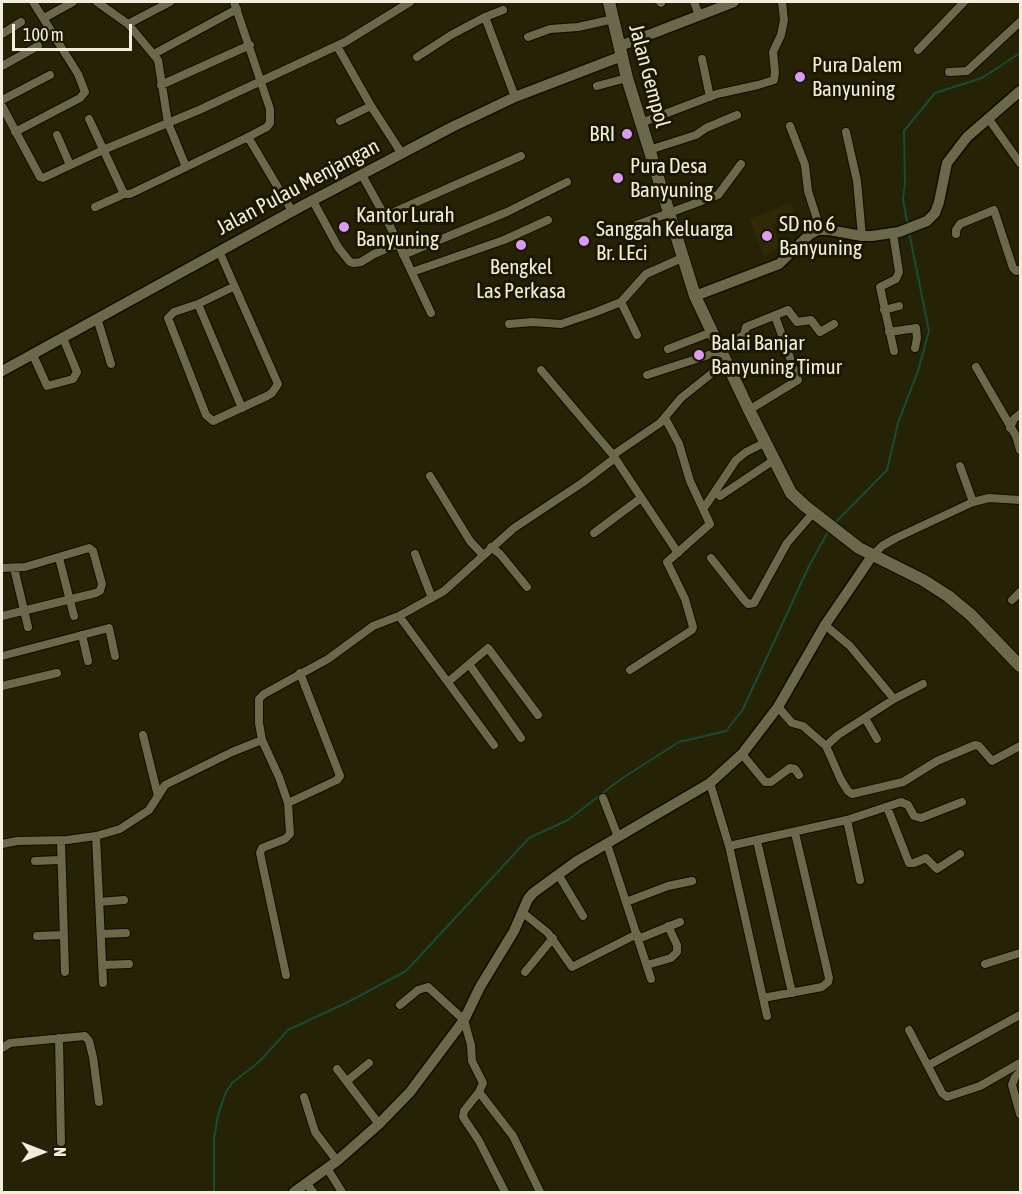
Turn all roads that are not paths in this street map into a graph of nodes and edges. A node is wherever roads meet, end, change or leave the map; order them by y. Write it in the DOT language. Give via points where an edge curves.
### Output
graph roads {
  1 [pos="33,2"];
  2 [pos="73,2"];
  3 [pos="97,2"];
  4 [pos="170,2"];
  5 [pos="410,2"];
  6 [pos="609,2"];
  7 [pos="694,2"];
  8 [pos="734,2"];
  9 [pos="782,2"];
  10 [pos="963,2"];
  11 [pos="236,5"];
  12 [pos="503,10"];
  13 [pos="699,15"];
  14 [pos="485,17"];
  15 [pos="44,18"];
  16 [pos="614,19"];
  17 [pos="21,22"];
  18 [pos="1020,22"];
  19 [pos="128,24"];
  20 [pos="2,34"];
  21 [pos="528,37"];
  22 [pos="250,45"];
  23 [pos="38,46"];
  24 [pos="337,46"];
  25 [pos="918,50"];
  26 [pos="621,51"];
  27 [pos="154,54"];
  28 [pos="417,57"];
  29 [pos="702,59"];
  30 [pos="2,66"];
  31 [pos="949,72"];
  32 [pos="50,75"];
  33 [pos="627,78"];
  34 [pos="262,81"];
  35 [pos="161,86"];
  36 [pos="597,86"];
  37 [pos="1020,91"];
  38 [pos="515,97"];
  39 [pos="710,97"];
  40 [pos="2,100"];
  41 [pos="2,105"];
  42 [pos="371,106"];
  43 [pos="737,115"];
  44 [pos="89,118"];
  45 [pos="988,118"];
  46 [pos="340,121"];
  47 [pos="168,123"];
  48 [pos="641,123"];
  49 [pos="790,126"];
  50 [pos="15,132"];
  51 [pos="846,132"];
  52 [pos="57,135"];
  53 [pos="248,137"];
  54 [pos="103,150"];
  55 [pos="650,150"];
  56 [pos="402,154"];
  57 [pos="521,156"];
  58 [pos="1020,163"];
  59 [pos="741,164"];
  60 [pos="70,165"];
  61 [pos="186,167"];
  62 [pos="362,176"];
  63 [pos="567,182"];
  64 [pos="124,194"];
  65 [pos="313,201"];
  66 [pos="95,207"];
  67 [pos="292,211"];
  68 [pos="669,215"];
  69 [pos="385,216"];
  70 [pos="548,220"];
  71 [pos="628,228"];
  72 [pos="818,230"];
  73 [pos="896,232"];
  74 [pos="956,234"];
  75 [pos="862,237"];
  76 [pos="398,244"];
  77 [pos="219,251"];
  78 [pos="403,255"];
  79 [pos="682,258"];
  80 [pos="1020,270"];
  81 [pos="411,272"];
  82 [pos="233,287"];
  83 [pos="695,296"];
  84 [pos="621,302"];
  85 [pos="198,304"];
  86 [pos="899,306"];
  87 [pos="884,310"];
  88 [pos="431,314"];
  89 [pos="776,316"];
  90 [pos="97,318"];
  91 [pos="509,324"];
  92 [pos="834,324"];
  93 [pos="712,332"];
  94 [pos="889,332"];
  95 [pos="637,335"];
  96 [pos="63,338"];
  97 [pos="915,348"];
  98 [pos="668,349"];
  99 [pos="894,351"];
  100 [pos="722,353"];
  101 [pos="33,355"];
  102 [pos="111,364"];
  103 [pos="976,367"];
  104 [pos="542,370"];
  105 [pos="2,371"];
  106 [pos="647,375"];
  107 [pos="242,408"];
  108 [pos="749,410"];
  109 [pos="1020,414"];
  110 [pos="665,418"];
  111 [pos="1010,428"];
  112 [pos="766,442"];
  113 [pos="1020,450"];
  114 [pos="614,456"];
  115 [pos="774,460"];
  116 [pos="960,466"];
  117 [pos="430,476"];
  118 [pos="720,496"];
  119 [pos="641,498"];
  120 [pos="1020,500"];
  121 [pos="973,502"];
  122 [pos="704,508"];
  123 [pos="813,513"];
  124 [pos="594,533"];
  125 [pos="491,547"];
  126 [pos="678,553"];
  127 [pos="415,554"];
  128 [pos="483,555"];
  129 [pos="872,556"];
  130 [pos="59,558"];
  131 [pos="711,558"];
  132 [pos="2,568"];
  133 [pos="14,568"];
  134 [pos="527,587"];
  135 [pos="1020,592"];
  136 [pos="432,598"];
  137 [pos="70,599"];
  138 [pos="1012,600"];
  139 [pos="24,610"];
  140 [pos="2,616"];
  141 [pos="74,616"];
  142 [pos="399,616"];
  143 [pos="825,625"];
  144 [pos="28,627"];
  145 [pos="82,635"];
  146 [pos="2,656"];
  147 [pos="116,656"];
  148 [pos="88,661"];
  149 [pos="469,664"];
  150 [pos="1020,666"];
  151 [pos="630,670"];
  152 [pos="57,673"];
  153 [pos="300,673"];
  154 [pos="448,682"];
  155 [pos="923,684"];
  156 [pos="2,686"];
  157 [pos="894,699"];
  158 [pos="778,707"];
  159 [pos="538,715"];
  160 [pos="866,718"];
  161 [pos="143,735"];
  162 [pos="521,738"];
  163 [pos="876,739"];
  164 [pos="262,741"];
  165 [pos="494,745"];
  166 [pos="826,746"];
  167 [pos="1020,746"];
  168 [pos="742,754"];
  169 [pos="799,775"];
  170 [pos="710,783"];
  171 [pos="158,796"];
  172 [pos="603,798"];
  173 [pos="962,801"];
  174 [pos="288,803"];
  175 [pos="887,807"];
  176 [pos="847,820"];
  177 [pos="795,833"];
  178 [pos="96,836"];
  179 [pos="618,837"];
  180 [pos="61,841"];
  181 [pos="757,841"];
  182 [pos="2,844"];
  183 [pos="607,844"];
  184 [pos="729,846"];
  185 [pos="960,854"];
  186 [pos="62,860"];
  187 [pos="34,861"];
  188 [pos="558,874"];
  189 [pos="860,880"];
  190 [pos="693,881"];
  191 [pos="124,900"];
  192 [pos="99,902"];
  193 [pos="626,902"];
  194 [pos="522,912"];
  195 [pos="583,916"];
  196 [pos="681,922"];
  197 [pos="668,926"];
  198 [pos="126,933"];
  199 [pos="101,934"];
  200 [pos="64,935"];
  201 [pos="37,936"];
  202 [pos="638,937"];
  203 [pos="553,938"];
  204 [pos="1020,953"];
  205 [pos="129,964"];
  206 [pos="985,964"];
  207 [pos="102,965"];
  208 [pos="646,965"];
  209 [pos="65,972"];
  210 [pos="525,972"];
  211 [pos="286,975"];
  212 [pos="651,979"];
  213 [pos="103,983"];
  214 [pos="792,993"];
  215 [pos="762,998"];
  216 [pos="399,1005"];
  217 [pos="1020,1016"];
  218 [pos="766,1017"];
  219 [pos="464,1020"];
  220 [pos="909,1030"];
  221 [pos="59,1038"];
  222 [pos="2,1048"];
  223 [pos="369,1063"];
  224 [pos="1020,1063"];
  225 [pos="929,1065"];
  226 [pos="337,1069"];
  227 [pos="1020,1072"];
  228 [pos="346,1081"];
  229 [pos="479,1092"];
  230 [pos="304,1096"];
  231 [pos="99,1102"];
  232 [pos="1020,1114"];
  233 [pos="379,1124"];
  234 [pos="61,1142"];
  235 [pos="337,1161"];
  236 [pos="327,1168"];
  237 [pos="310,1188"];
  238 [pos="294,1192"];
  239 [pos="342,1192"];
  240 [pos="505,1192"];
  241 [pos="540,1192"];
  1 -- 15 [label="street"];
  2 -- 15 [label="street"];
  3 -- 19 [label="street"];
  4 -- 19 [label="street"];
  5 -- 24 [label="street"];
  6 -- 16 [label="main road, Jalan Gempol"];
  7 -- 13 [label="street"];
  8 -- 13 [label="street, Jalan Pulau Menjangan"];
  9 -- 39 [label="street" via="784,20 773,52 774,80"];
  10 -- 25 [label="street"];
  11 -- 22 [label="street"];
  11 -- 27 [label="street"];
  12 -- 14 [label="street"];
  13 -- 26 [label="street, Jalan Pulau Menjangan"];
  14 -- 28 [label="street"];
  14 -- 38 [label="street"];
  15 -- 50 [label="street" via="85,92"];
  16 -- 21 [label="street" via="550,29"];
  16 -- 26 [label="main road, Jalan Gempol"];
  17 -- 20 [label="street"];
  18 -- 31 [label="street" via="967,71"];
  19 -- 27 [label="street"];
  22 -- 34 [label="street"];
  22 -- 35 [label="street"];
  23 -- 30 [label="street"];
  24 -- 34 [label="street"];
  24 -- 42 [label="street"];
  26 -- 33 [label="main road, Jalan Gempol"];
  26 -- 38 [label="street, Jalan Pulau Menjangan"];
  27 -- 35 [label="street" via="160,64"];
  29 -- 39 [label="street"];
  32 -- 40 [label="street"];
  33 -- 36 [label="street"];
  33 -- 48 [label="main road, Jalan Gempol"];
  34 -- 47 [label="street"];
  34 -- 53 [label="street" via="270,123"];
  35 -- 47 [label="street"];
  37 -- 45 [label="street"];
  38 -- 56 [label="street, Jalan Pulau Menjangan"];
  39 -- 48 [label="street"];
  41 -- 50 [label="street"];
  42 -- 46 [label="street"];
  42 -- 56 [label="street"];
  43 -- 55 [label="street" via="696,135"];
  44 -- 54 [label="street"];
  45 -- 58 [label="street"];
  45 -- 73 [label="street" via="947,163 934,213 927,221"];
  47 -- 54 [label="street"];
  47 -- 61 [label="street"];
  48 -- 55 [label="main road, Jalan Gempol"];
  49 -- 72 [label="street" via="805,165"];
  50 -- 60 [label="street" via="41,178"];
  51 -- 75 [label="street" via="857,181"];
  52 -- 60 [label="street"];
  53 -- 61 [label="street"];
  53 -- 67 [label="street"];
  54 -- 60 [label="street"];
  54 -- 64 [label="street"];
  55 -- 68 [label="main road, Jalan Gempol"];
  56 -- 62 [label="street, Jalan Pulau Menjangan"];
  57 -- 69 [label="street"];
  59 -- 68 [label="street" via="718,195"];
  61 -- 64 [label="street"];
  62 -- 65 [label="street, Jalan Pulau Menjangan"];
  62 -- 69 [label="street"];
  63 -- 78 [label="street" via="507,212"];
  64 -- 66 [label="street"];
  65 -- 67 [label="street, Jalan Pulau Menjangan"];
  65 -- 76 [label="street" via="350,262 361,262"];
  67 -- 77 [label="street, Jalan Pulau Menjangan"];
  68 -- 71 [label="street"];
  68 -- 79 [label="main road, Jalan Gempol"];
  69 -- 76 [label="street"];
  70 -- 81 [label="street" via="504,240"];
  72 -- 75 [label="street"];
  72 -- 83 [label="street" via="779,264"];
  73 -- 75 [label="street"];
  73 -- 87 [label="street" via="899,272 896,279 880,287"];
  74 -- 80 [label="street" via="960,224 994,210 1013,268"];
  76 -- 78 [label="street"];
  77 -- 82 [label="street"];
  77 -- 90 [label="street, Jalan Pulau Menjangan"];
  78 -- 81 [label="street"];
  79 -- 83 [label="main road, Jalan Gempol"];
  79 -- 84 [label="street" via="646,274"];
  81 -- 88 [label="street"];
  82 -- 85 [label="street"];
  82 -- 107 [label="street" via="278,384 272,393"];
  83 -- 93 [label="main road, Jalan Gempol"];
  84 -- 91 [label="street" via="566,324"];
  84 -- 95 [label="street"];
  85 -- 107 [label="street"];
  85 -- 107 [label="street" via="171,314 168,320 206,415 213,421"];
  86 -- 87 [label="street"];
  87 -- 94 [label="street"];
  89 -- 92 [label="street" via="789,311 797,322 811,320 820,332"];
  89 -- 100 [label="street" via="746,327 746,334"];
  89 -- 108 [label="street" via="798,380"];
  90 -- 96 [label="street, Jalan Pulau Menjangan"];
  90 -- 102 [label="street"];
  93 -- 98 [label="street"];
  93 -- 100 [label="main road, Jalan Gempol"];
  94 -- 97 [label="street" via="916,328"];
  94 -- 99 [label="street"];
  96 -- 101 [label="street, Jalan Pulau Menjangan"];
  96 -- 101 [label="street" via="77,372 73,379 47,386"];
  100 -- 106 [label="street"];
  100 -- 108 [label="main road, Jalan Gempol"];
  100 -- 110 [label="street"];
  101 -- 105 [label="street, Jalan Pulau Menjangan"];
  103 -- 111 [label="street"];
  104 -- 114 [label="street"];
  108 -- 112 [label="main road, Jalan Gempol"];
  109 -- 111 [label="street"];
  110 -- 114 [label="street"];
  110 -- 122 [label="street"];
  111 -- 113 [label="street"];
  112 -- 115 [label="main road, Jalan Gempol"];
  112 -- 122 [label="street" via="736,460"];
  114 -- 119 [label="street"];
  114 -- 125 [label="street"];
  115 -- 118 [label="street"];
  115 -- 123 [label="main road, Jalan Gempol" via="791,493"];
  116 -- 121 [label="street"];
  117 -- 128 [label="street"];
  119 -- 124 [label="street"];
  119 -- 126 [label="street"];
  120 -- 121 [label="street" via="989,498"];
  121 -- 129 [label="street" via="896,538"];
  122 -- 126 [label="street" via="709,526"];
  123 -- 129 [label="main road, Jalan Gempol"];
  123 -- 131 [label="street" via="787,543 754,603 745,601"];
  125 -- 128 [label="street"];
  125 -- 134 [label="street"];
  126 -- 151 [label="street" via="668,560 668,565 685,599 693,627"];
  127 -- 136 [label="street"];
  128 -- 136 [label="street"];
  129 -- 143 [label="street"];
  129 -- 150 [label="main road, Jalan Gempol" via="948,596"];
  130 -- 133 [label="street"];
  130 -- 137 [label="street"];
  130 -- 137 [label="street" via="89,548 98,566 100,591"];
  132 -- 133 [label="street"];
  133 -- 139 [label="street"];
  135 -- 138 [label="street"];
  136 -- 142 [label="street"];
  137 -- 139 [label="street"];
  137 -- 141 [label="street"];
  139 -- 140 [label="street"];
  139 -- 144 [label="street"];
  142 -- 153 [label="street" via="373,627 328,659"];
  142 -- 154 [label="street"];
  143 -- 157 [label="street" via="850,646"];
  143 -- 158 [label="street"];
  145 -- 146 [label="street"];
  145 -- 147 [label="street" via="109,628"];
  145 -- 148 [label="street"];
  149 -- 154 [label="street"];
  149 -- 159 [label="street" via="489,648"];
  149 -- 162 [label="street"];
  152 -- 156 [label="street"];
  153 -- 164 [label="street" via="259,699"];
  153 -- 174 [label="street" via="340,776"];
  154 -- 165 [label="street"];
  155 -- 157 [label="street"];
  157 -- 160 [label="street"];
  158 -- 166 [label="street" via="792,723 803,726"];
  158 -- 168 [label="street"];
  160 -- 163 [label="street"];
  160 -- 166 [label="street"];
  161 -- 171 [label="street"];
  164 -- 171 [label="street" via="165,785"];
  164 -- 174 [label="street"];
  166 -- 167 [label="street" via="852,794 903,782 937,761 975,745 992,761"];
  168 -- 169 [label="street" via="765,782 790,768"];
  168 -- 170 [label="street"];
  170 -- 179 [label="street"];
  170 -- 184 [label="street"];
  171 -- 178 [label="street" via="149,810 128,824"];
  172 -- 179 [label="street"];
  173 -- 175 [label="street" via="921,818 914,816 905,803"];
  174 -- 211 [label="street" via="288,837 262,848 260,853"];
  175 -- 176 [label="street"];
  175 -- 185 [label="street" via="909,862 926,858 937,868"];
  176 -- 177 [label="street"];
  176 -- 189 [label="street"];
  177 -- 181 [label="street"];
  177 -- 214 [label="street" via="829,978 822,987"];
  178 -- 180 [label="street"];
  178 -- 192 [label="street"];
  179 -- 183 [label="street"];
  180 -- 182 [label="street"];
  180 -- 186 [label="street"];
  181 -- 184 [label="street"];
  181 -- 214 [label="street"];
  183 -- 188 [label="street"];
  183 -- 193 [label="street"];
  184 -- 215 [label="street"];
  186 -- 187 [label="street"];
  186 -- 200 [label="street"];
  188 -- 194 [label="street" via="533,892"];
  188 -- 195 [label="street"];
  190 -- 193 [label="street"];
  191 -- 192 [label="street"];
  192 -- 199 [label="street"];
  193 -- 202 [label="street"];
  194 -- 203 [label="street"];
  194 -- 219 [label="street"];
  196 -- 197 [label="street"];
  197 -- 202 [label="street"];
  197 -- 208 [label="street" via="677,952 671,958"];
  198 -- 199 [label="street"];
  199 -- 207 [label="street"];
  200 -- 201 [label="street"];
  200 -- 209 [label="street"];
  202 -- 203 [label="street" via="572,967"];
  202 -- 208 [label="street"];
  203 -- 210 [label="street"];
  204 -- 206 [label="street"];
  205 -- 207 [label="street"];
  207 -- 213 [label="street"];
  208 -- 212 [label="street"];
  214 -- 215 [label="street"];
  215 -- 218 [label="street"];
  216 -- 219 [label="street" via="428,987"];
  217 -- 225 [label="street"];
  219 -- 229 [label="street" via="472,1061 483,1083"];
  219 -- 233 [label="street" via="410,1092"];
  220 -- 225 [label="street"];
  221 -- 222 [label="street" via="10,1043"];
  221 -- 231 [label="street" via="87,1038"];
  221 -- 234 [label="street"];
  223 -- 228 [label="street"];
  224 -- 225 [label="street" via="980,1086 947,1097"];
  226 -- 228 [label="street"];
  227 -- 232 [label="street" via="1012,1085"];
  228 -- 233 [label="street"];
  229 -- 240 [label="street" via="463,1117"];
  229 -- 241 [label="street" via="513,1136"];
  230 -- 235 [label="street" via="312,1125"];
  233 -- 235 [label="street"];
  235 -- 236 [label="street"];
  236 -- 237 [label="street"];
  236 -- 239 [label="street"];
  237 -- 238 [label="street"];
}
